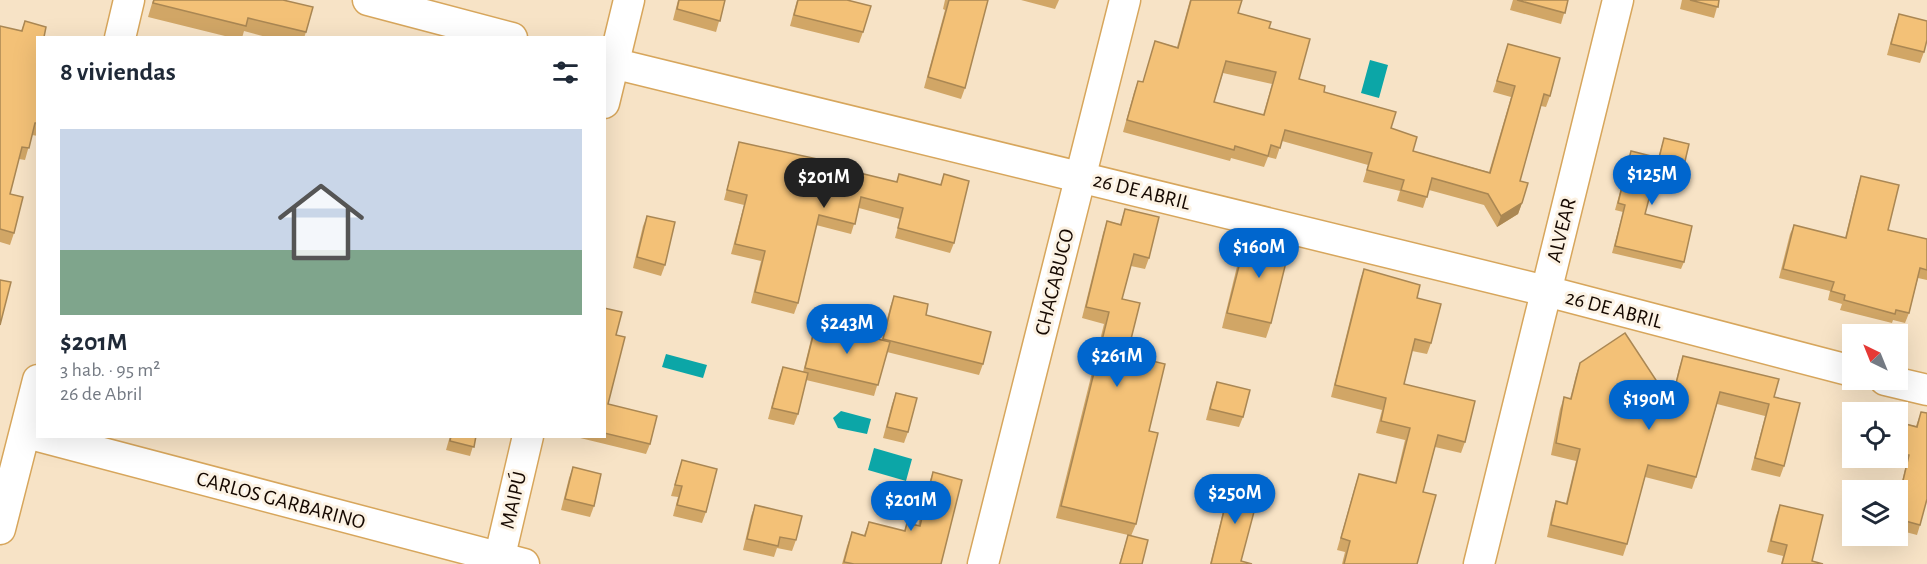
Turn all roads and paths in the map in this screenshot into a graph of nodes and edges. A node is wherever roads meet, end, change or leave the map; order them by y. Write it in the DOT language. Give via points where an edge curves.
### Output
graph roads {
  1 [pos="129,0"];
  2 [pos="368,0"];
  3 [pos="629,0"];
  4 [pos="1125,0"];
  5 [pos="1618,0"];
  6 [pos="120,36"];
  7 [pos="504,36"];
  8 [pos="609,63"];
  9 [pos="606,87"];
  10 [pos="1080,176"];
  11 [pos="1546,291"];
  12 [pos="1842,368"];
  13 [pos="1908,385"];
  14 [pos="36,388"];
  15 [pos="1927,390"];
  16 [pos="25,433"];
  17 [pos="44,438"];
  18 [pos="528,438"];
  19 [pos="0,529"];
  20 [pos="507,562"];
  21 [pos="983,564"];
  22 [pos="1479,564"];
  1 -- 6 [label="street"];
  2 -- 7 [label="street"];
  3 -- 8 [label="street"];
  4 -- 10 [label="street, CHACABUCO"];
  5 -- 11 [label="street, ALVEAR"];
  8 -- 9 [label="street"];
  8 -- 10 [label="street, 26 DE ABRIL"];
  10 -- 11 [label="street, 26 DE ABRIL"];
  10 -- 21 [label="street, CHACABUCO"];
  11 -- 12 [label="street, 26 DE ABRIL"];
  11 -- 22 [label="street, ALVEAR"];
  13 -- 15 [label="street"];
  14 -- 16 [label="street"];
  16 -- 19 [label="street"];
  17 -- 20 [label="street, CARLOS GARBARINO"];
  18 -- 20 [label="street, MAIPÚ"];
}
